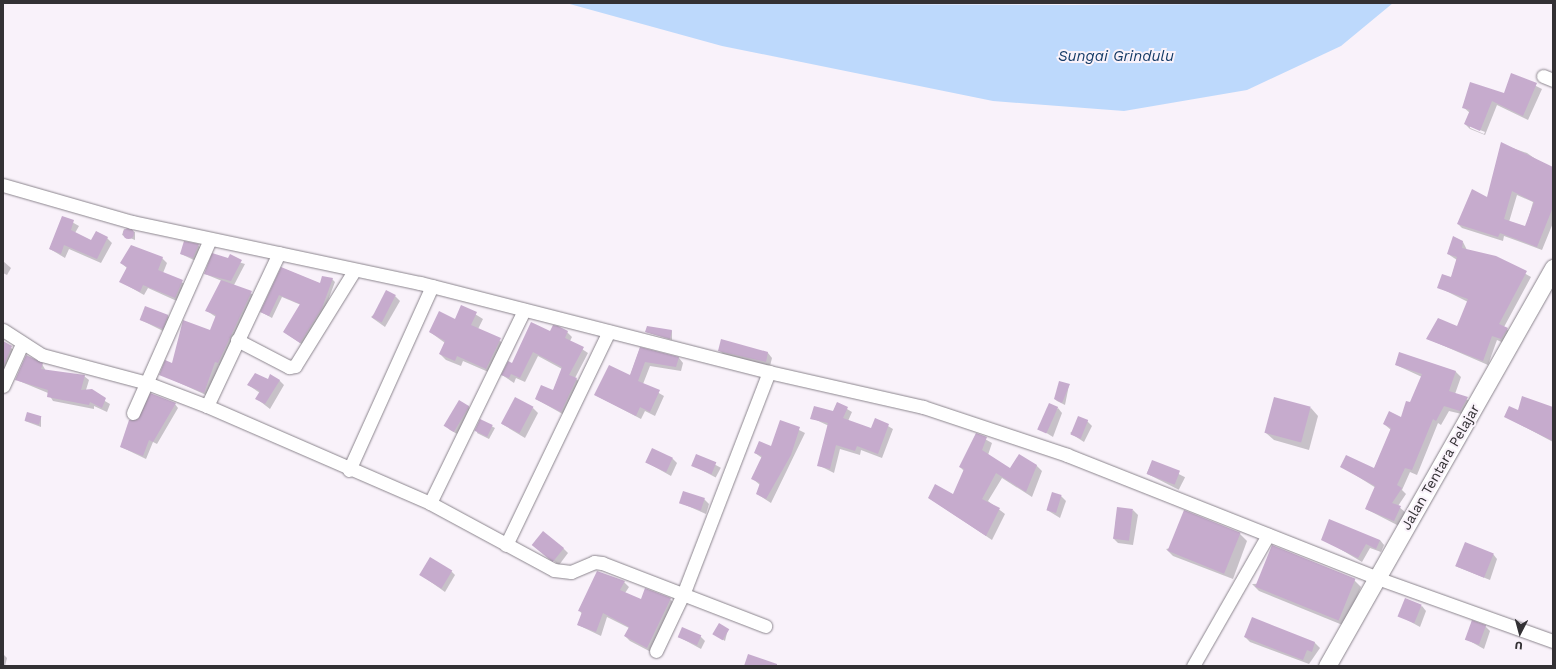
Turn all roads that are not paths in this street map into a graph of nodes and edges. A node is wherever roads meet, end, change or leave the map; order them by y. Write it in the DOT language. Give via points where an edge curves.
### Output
graph roads {
  1 [pos="3,185"];
  2 [pos="210,239"];
  3 [pos="279,253"];
  4 [pos="1553,268"];
  5 [pos="354,271"];
  6 [pos="432,286"];
  7 [pos="524,310"];
  8 [pos="3,330"];
  9 [pos="609,331"];
  10 [pos="237,340"];
  11 [pos="22,344"];
  12 [pos="769,372"];
  13 [pos="147,383"];
  14 [pos="3,386"];
  15 [pos="207,406"];
  16 [pos="133,413"];
  17 [pos="350,470"];
  18 [pos="430,503"];
  19 [pos="1268,535"];
  20 [pos="506,545"];
  21 [pos="1377,578"];
  22 [pos="684,592"];
  23 [pos="765,626"];
  24 [pos="1553,641"];
  25 [pos="656,651"];
  26 [pos="1193,666"];
  27 [pos="1327,666"];
  1 -- 2 [label="street" via="132,222"];
  2 -- 3 [label="street"];
  2 -- 13 [label="street"];
  3 -- 5 [label="street"];
  3 -- 10 [label="street"];
  4 -- 21 [label="main road, Jalan Tentara Pelajar"];
  5 -- 6 [label="street"];
  5 -- 10 [label="street" via="295,366 289,367"];
  6 -- 7 [label="street"];
  6 -- 17 [label="street"];
  7 -- 9 [label="street"];
  7 -- 18 [label="street"];
  8 -- 11 [label="street"];
  9 -- 12 [label="street"];
  9 -- 20 [label="street"];
  10 -- 15 [label="street"];
  11 -- 13 [label="street" via="42,355"];
  11 -- 14 [label="street"];
  12 -- 19 [label="street" via="923,407 1067,455"];
  12 -- 22 [label="street"];
  13 -- 15 [label="street"];
  13 -- 16 [label="street"];
  15 -- 17 [label="street"];
  17 -- 18 [label="street"];
  18 -- 20 [label="street"];
  19 -- 21 [label="street"];
  19 -- 26 [label="street"];
  20 -- 22 [label="street" via="564,573 594,562 602,563"];
  21 -- 24 [label="street"];
  21 -- 27 [label="main road, Jalan Tentara Pelajar"];
  22 -- 23 [label="street"];
  22 -- 25 [label="street"];
}
